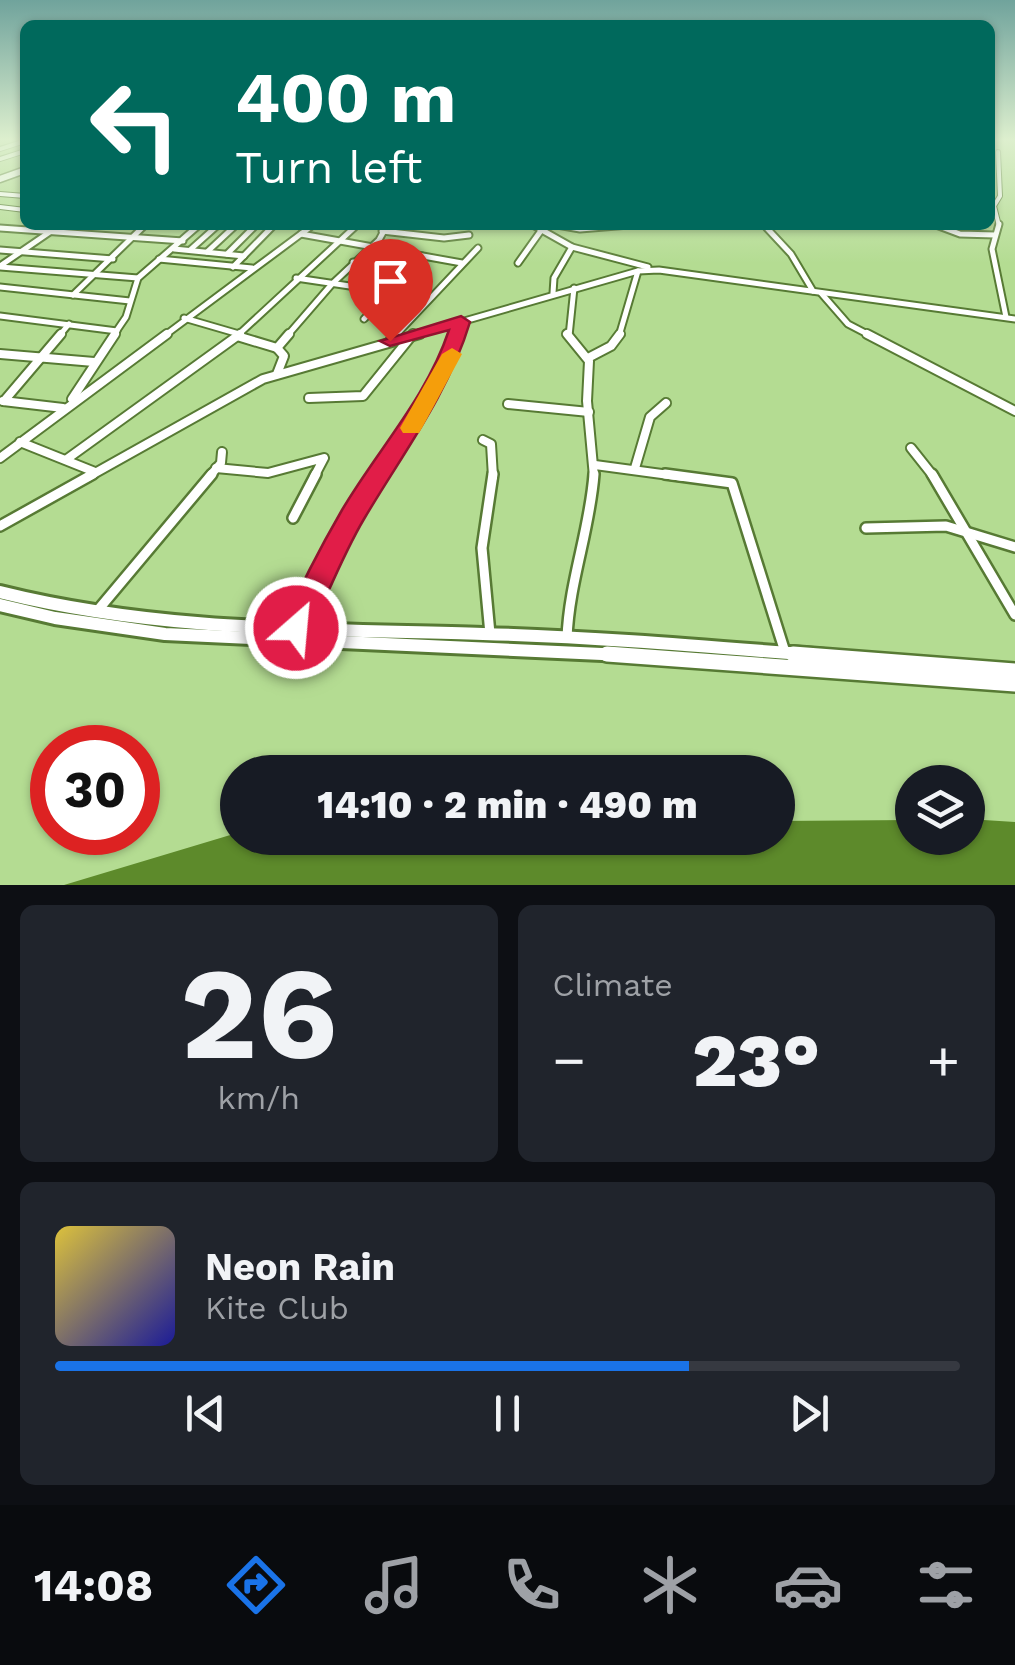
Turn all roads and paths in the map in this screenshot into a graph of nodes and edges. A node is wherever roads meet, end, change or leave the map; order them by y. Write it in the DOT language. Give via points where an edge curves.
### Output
graph roads {
  1 [pos="999,180"];
  2 [pos="995,204"];
  3 [pos="995,210"];
  4 [pos="26,230"];
  5 [pos="54,230"];
  6 [pos="139,230"];
  7 [pos="194,230"];
  8 [pos="212,230"];
  9 [pos="231,230"];
  10 [pos="251,230"];
  11 [pos="269,230"];
  12 [pos="306,230"];
  13 [pos="353,230"];
  14 [pos="383,230"];
  15 [pos="395,230"];
  16 [pos="769,230"];
  17 [pos="949,230"];
  18 [pos="51,232"];
  19 [pos="540,232"];
  20 [pos="301,234"];
  21 [pos="469,235"];
  22 [pos="995,235"];
  23 [pos="132,238"];
  24 [pos="183,241"];
  25 [pos="343,241"];
  26 [pos="368,247"];
  27 [pos="572,247"];
  28 [pos="173,248"];
  29 [pos="478,248"];
  30 [pos="0,250"];
  31 [pos="190,250"];
  32 [pos="22,252"];
  33 [pos="207,252"];
  34 [pos="58,254"];
  35 [pos="227,254"];
  36 [pos="244,256"];
  37 [pos="422,256"];
  38 [pos="112,258"];
  39 [pos="159,259"];
  40 [pos="353,262"];
  41 [pos="518,263"];
  42 [pos="462,264"];
  43 [pos="0,266"];
  44 [pos="233,267"];
  45 [pos="252,268"];
  46 [pos="652,269"];
  47 [pos="36,270"];
  48 [pos="638,271"];
  49 [pos="407,272"];
  50 [pos="94,275"];
  51 [pos="138,278"];
  52 [pos="296,278"];
  53 [pos="332,284"];
  54 [pos="0,287"];
  55 [pos="574,288"];
  56 [pos="390,292"];
  57 [pos="817,292"];
  58 [pos="553,294"];
  59 [pos="72,295"];
  60 [pos="130,302"];
  61 [pos="0,316"];
  62 [pos="1006,317"];
  63 [pos="184,318"];
  64 [pos="1015,318"];
  65 [pos="364,319"];
  66 [pos="461,322"];
  67 [pos="69,324"];
  68 [pos="116,330"];
  69 [pos="413,334"];
  70 [pos="238,336"];
  71 [pos="390,341"];
  72 [pos="277,348"];
  73 [pos="0,354"];
  74 [pos="44,358"];
  75 [pos="588,358"];
  76 [pos="94,362"];
  77 [pos="276,375"];
  78 [pos="309,398"];
  79 [pos="2,401"];
  80 [pos="666,403"];
  81 [pos="508,404"];
  82 [pos="67,406"];
  83 [pos="1015,411"];
  84 [pos="589,412"];
  85 [pos="483,440"];
  86 [pos="20,442"];
  87 [pos="911,448"];
  88 [pos="222,452"];
  89 [pos="0,458"];
  90 [pos="68,459"];
  91 [pos="595,464"];
  92 [pos="216,468"];
  93 [pos="635,468"];
  94 [pos="95,472"];
  95 [pos="293,518"];
  96 [pos="0,526"];
  97 [pos="866,528"];
  98 [pos="971,531"];
  99 [pos="1015,547"];
  100 [pos="0,592"];
  101 [pos="0,605"];
  102 [pos="1015,615"];
  103 [pos="89,621"];
  104 [pos="296,628"];
  105 [pos="490,634"];
  106 [pos="567,645"];
  107 [pos="786,655"];
  108 [pos="1015,671"];
  109 [pos="1015,684"];
  1 -- 2 [label="street"];
  3 -- 22 [label="street"];
  4 -- 18 [label="street"];
  5 -- 18 [label="street"];
  6 -- 23 [label="street"];
  7 -- 24 [label="street"];
  8 -- 31 [label="street"];
  9 -- 33 [label="street"];
  10 -- 35 [label="street"];
  11 -- 36 [label="street"];
  12 -- 20 [label="street"];
  13 -- 25 [label="street"];
  14 -- 26 [label="street"];
  15 -- 21 [label="street" via="437,238"];
  16 -- 57 [label="street"];
  17 -- 22 [label="street"];
  18 -- 23 [label="street"];
  18 -- 32 [label="street"];
  19 -- 27 [label="street"];
  19 -- 41 [label="street"];
  20 -- 25 [label="street"];
  20 -- 45 [label="street"];
  22 -- 62 [label="street"];
  23 -- 24 [label="street"];
  23 -- 38 [label="street"];
  24 -- 28 [label="street"];
  25 -- 26 [label="street"];
  25 -- 52 [label="street"];
  26 -- 37 [label="street"];
  26 -- 40 [label="street"];
  27 -- 46 [label="street"];
  27 -- 58 [label="street" via="554,278"];
  28 -- 31 [label="street"];
  28 -- 39 [label="street"];
  29 -- 42 [label="street"];
  30 -- 32 [label="street"];
  31 -- 33 [label="street"];
  32 -- 34 [label="street"];
  32 -- 43 [label="street"];
  33 -- 35 [label="street"];
  34 -- 38 [label="street"];
  34 -- 47 [label="street"];
  35 -- 36 [label="street"];
  36 -- 44 [label="street"];
  37 -- 42 [label="street"];
  37 -- 49 [label="street"];
  38 -- 50 [label="street"];
  39 -- 44 [label="street"];
  39 -- 51 [label="street"];
  40 -- 49 [label="street"];
  40 -- 53 [label="street"];
  42 -- 71 [label="street"];
  43 -- 47 [label="street"];
  44 -- 45 [label="street"];
  45 -- 63 [label="street"];
  46 -- 48 [label="street"];
  46 -- 57 [label="street"];
  47 -- 50 [label="street"];
  48 -- 55 [label="street"];
  48 -- 75 [label="street" via="630,316 607,350"];
  49 -- 56 [label="street"];
  50 -- 51 [label="street"];
  50 -- 59 [label="street"];
  51 -- 60 [label="street"];
  52 -- 53 [label="street"];
  52 -- 70 [label="street"];
  53 -- 56 [label="street"];
  53 -- 72 [label="street"];
  54 -- 59 [label="street"];
  55 -- 58 [label="street"];
  55 -- 75 [label="street" via="566,333"];
  56 -- 65 [label="street"];
  57 -- 62 [label="street"];
  57 -- 83 [label="street" via="848,324"];
  58 -- 66 [label="street"];
  59 -- 60 [label="street"];
  60 -- 68 [label="street"];
  61 -- 67 [label="street"];
  62 -- 64 [label="street"];
  63 -- 70 [label="street"];
  63 -- 82 [label="street"];
  66 -- 69 [label="street"];
  66 -- 104 [label="street" via="449,360 352,516"];
  67 -- 68 [label="street"];
  67 -- 74 [label="street"];
  68 -- 76 [label="street"];
  69 -- 71 [label="street"];
  69 -- 78 [label="street" via="363,396"];
  70 -- 72 [label="street"];
  70 -- 90 [label="street"];
  71 -- 77 [label="street"];
  72 -- 77 [label="street" via="284,356"];
  73 -- 74 [label="street"];
  74 -- 76 [label="street"];
  74 -- 79 [label="street"];
  75 -- 84 [label="street"];
  76 -- 82 [label="street"];
  77 -- 94 [label="street"];
  79 -- 82 [label="street"];
  80 -- 93 [label="street" via="650,416"];
  81 -- 84 [label="street"];
  82 -- 86 [label="street"];
  84 -- 91 [label="street"];
  85 -- 105 [label="street" via="491,444 495,463 482,548"];
  86 -- 89 [label="street"];
  86 -- 90 [label="street"];
  87 -- 98 [label="street"];
  88 -- 92 [label="street"];
  90 -- 94 [label="street"];
  91 -- 93 [label="street"];
  91 -- 106 [label="street"];
  92 -- 95 [label="street" via="268,473 324,458"];
  92 -- 103 [label="street"];
  93 -- 107 [label="street" via="732,483"];
  94 -- 96 [label="street"];
  97 -- 98 [label="street"];
  98 -- 99 [label="street"];
  98 -- 102 [label="street" via="985,570"];
  100 -- 103 [label="main road"];
  101 -- 103 [label="main road"];
  103 -- 104 [label="main road"];
  103 -- 106 [label="main road" via="184,638"];
  104 -- 105 [label="main road"];
  105 -- 106 [label="main road"];
  106 -- 107 [label="main road"];
  106 -- 109 [label="main road"];
  107 -- 108 [label="main road"];
}
